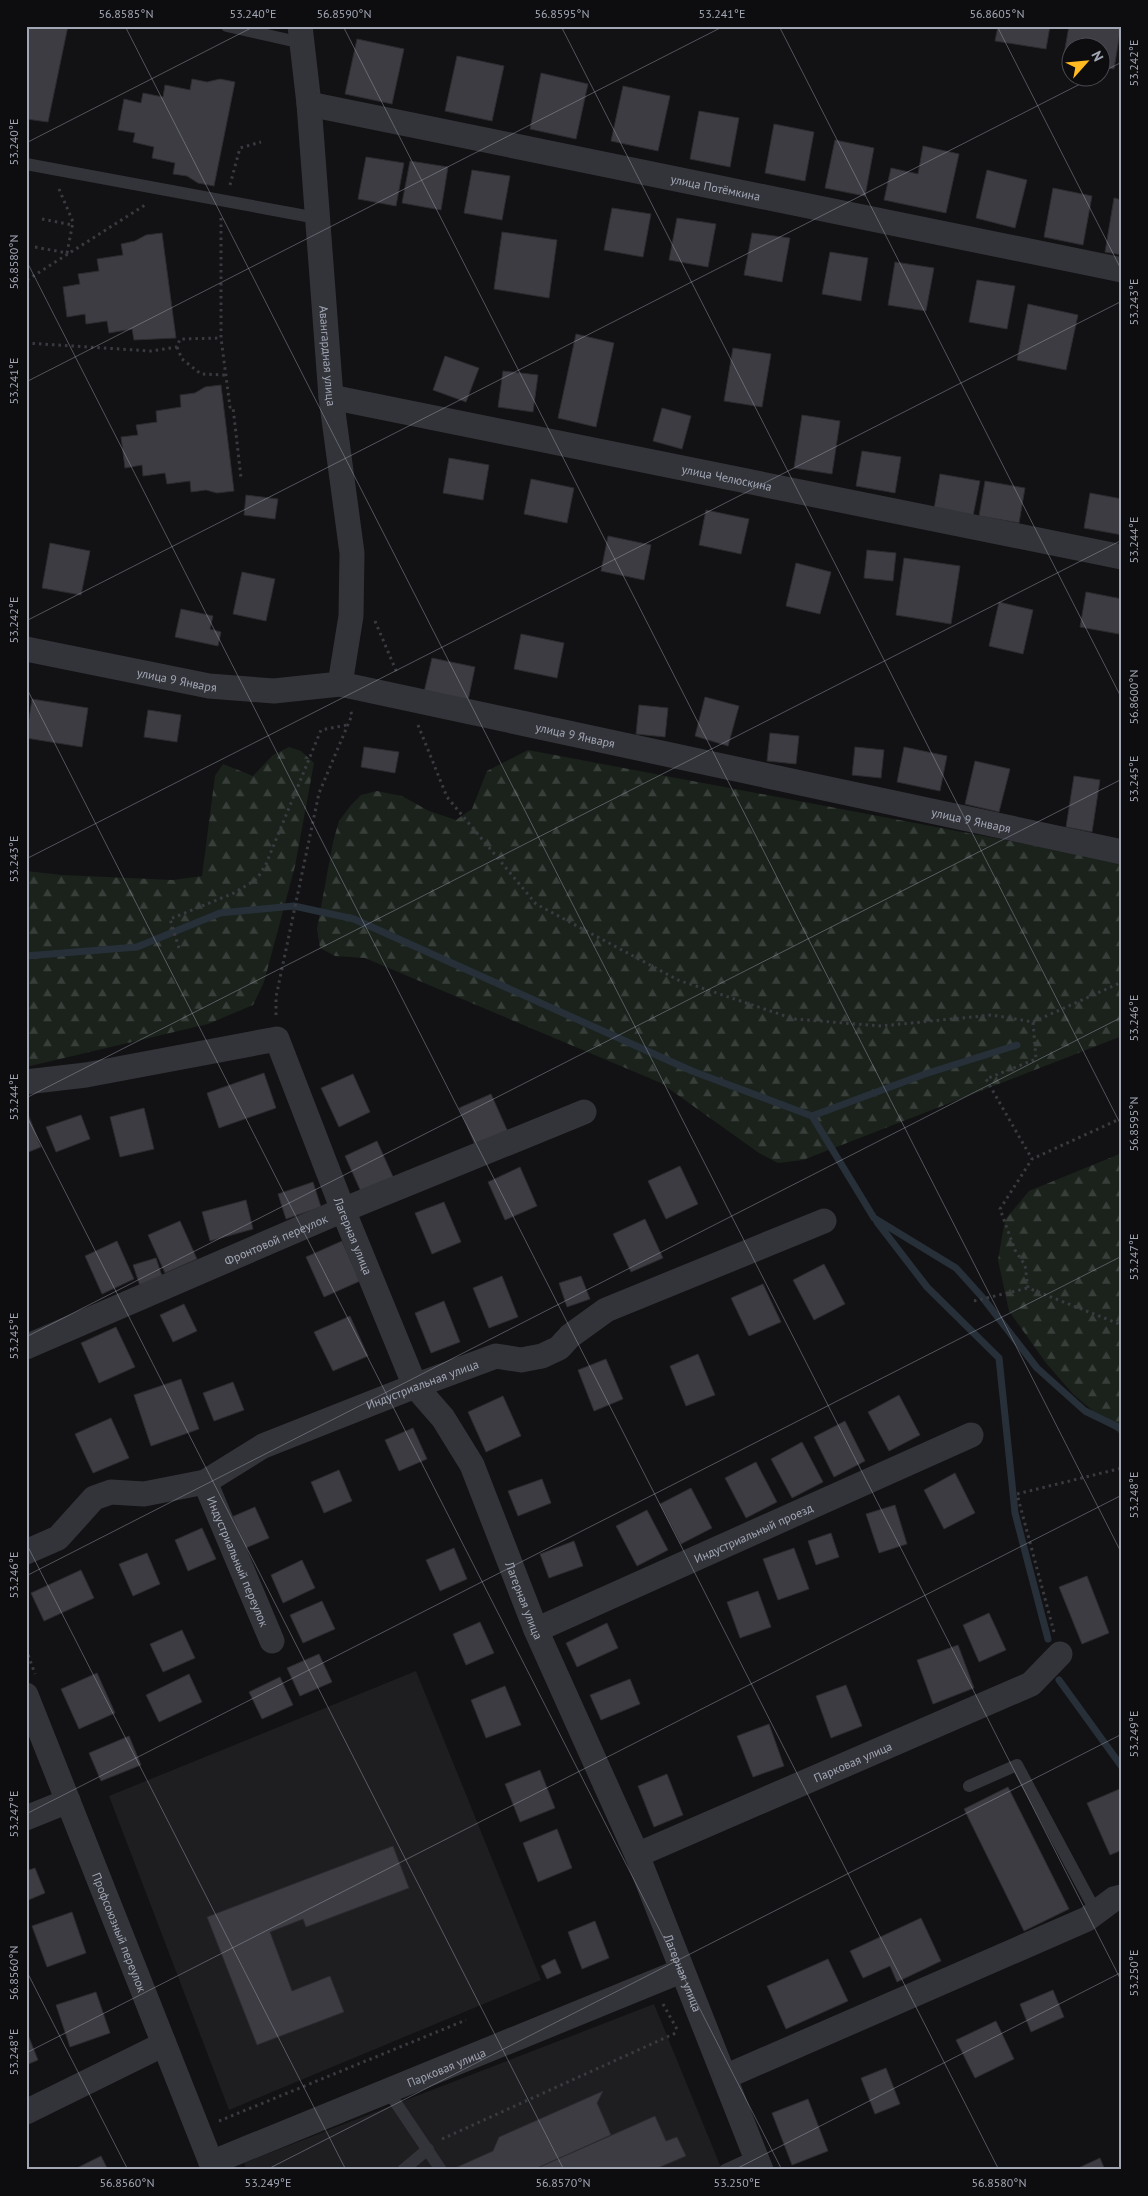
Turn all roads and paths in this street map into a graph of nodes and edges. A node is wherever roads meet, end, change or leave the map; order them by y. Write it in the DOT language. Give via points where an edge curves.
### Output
graph roads {
  1 [pos="227,26"];
  2 [pos="301,35"];
  3 [pos="308,104"];
  4 [pos="261,142"];
  5 [pos="26,164"];
  6 [pos="59,189"];
  7 [pos="226,201"];
  8 [pos="145,204"];
  9 [pos="317,218"];
  10 [pos="42,219"];
  11 [pos="73,225"];
  12 [pos="35,247"];
  13 [pos="67,253"];
  14 [pos="1122,270"];
  15 [pos="28,280"];
  16 [pos="221,338"];
  17 [pos="26,343"];
  18 [pos="177,347"];
  19 [pos="225,375"];
  20 [pos="331,397"];
  21 [pos="241,478"];
  22 [pos="1122,557"];
  23 [pos="374,620"];
  24 [pos="26,648"];
  25 [pos="340,684"];
  26 [pos="408,698"];
  27 [pos="347,725"];
  28 [pos="1122,852"];
  29 [pos="179,948"];
  30 [pos="1122,982"];
  31 [pos="276,997"];
  32 [pos="1033,1022"];
  33 [pos="26,1082"];
  34 [pos="584,1112"];
  35 [pos="1122,1118"];
  36 [pos="1032,1159"];
  37 [pos="343,1210"];
  38 [pos="824,1221"];
  39 [pos="1028,1288"];
  40 [pos="974,1301"];
  41 [pos="1122,1325"];
  42 [pos="26,1347"];
  43 [pos="415,1386"];
  44 [pos="971,1435"];
  45 [pos="1122,1468"];
  46 [pos="205,1482"];
  47 [pos="26,1552"];
  48 [pos="536,1630"];
  49 [pos="272,1641"];
  50 [pos="1060,1654"];
  51 [pos="26,1695"];
  52 [pos="969,1786"];
  53 [pos="68,1801"];
  54 [pos="26,1818"];
  55 [pos="637,1855"];
  56 [pos="1122,1897"];
  57 [pos="1096,1912"];
  58 [pos="682,1972"];
  59 [pos="466,2020"];
  60 [pos="678,2032"];
  61 [pos="164,2044"];
  62 [pos="724,2078"];
  63 [pos="388,2091"];
  64 [pos="26,2112"];
  65 [pos="198,2130"];
  66 [pos="428,2149"];
  67 [pos="758,2163"];
  68 [pos="212,2166"];
  69 [pos="403,2170"];
  70 [pos="441,2170"];
  71 [pos="725,2170"];
  1 -- 2 [label="lane"];
  2 -- 3 [label="street, Авангардная улица"];
  3 -- 9 [label="street, Авангардная улица"];
  3 -- 14 [label="street, улица Потёмкина"];
  4 -- 7 [label="path" via="240,148"];
  5 -- 7 [label="lane"];
  6 -- 11 [label="path"];
  7 -- 9 [label="lane"];
  7 -- 16 [label="path" via="220,220"];
  8 -- 13 [label="path"];
  9 -- 20 [label="street, Авангардная улица"];
  10 -- 11 [label="path"];
  11 -- 13 [label="path"];
  12 -- 13 [label="path"];
  13 -- 15 [label="path"];
  16 -- 18 [label="path" via="180,339"];
  16 -- 19 [label="path"];
  17 -- 18 [label="path" via="151,351"];
  18 -- 19 [label="path" via="182,359 201,374"];
  19 -- 21 [label="path" via="230,407 233,407"];
  20 -- 22 [label="street, улица Челюскина"];
  20 -- 25 [label="street, Авангардная улица" via="352,553 351,616"];
  23 -- 26 [label="path"];
  24 -- 25 [label="street, улица 9 Января" via="210,686 274,691"];
  25 -- 26 [label="street, улица 9 Января"];
  25 -- 27 [label="path" via="352,715"];
  26 -- 28 [label="street, улица 9 Января"];
  26 -- 32 [label="path" via="448,797 536,904 678,980 794,1019 881,1026 992,1014"];
  27 -- 29 [label="path" via="321,730 257,879 234,893 170,919"];
  27 -- 31 [label="path" via="319,793"];
  30 -- 32 [label="path"];
  32 -- 36 [label="path" via="1036,1059 986,1079"];
  33 -- 37 [label="street, Лагерная улица" via="86,1075 277,1039"];
  34 -- 37 [label="street, Фронтовой переулок"];
  35 -- 36 [label="path"];
  36 -- 39 [label="path" via="1000,1209 1015,1250 1025,1265"];
  37 -- 42 [label="street, Фронтовой переулок"];
  37 -- 43 [label="street, Лагерная улица"];
  38 -- 43 [label="street, Индустриальная улица" via="606,1310 559,1348 542,1356 521,1360 496,1356"];
  39 -- 40 [label="path"];
  39 -- 41 [label="path"];
  43 -- 46 [label="street, Индустриальная улица" via="263,1446"];
  43 -- 48 [label="street, Лагерная улица" via="443,1418 472,1465"];
  44 -- 48 [label="street, Индустриальный проезд"];
  45 -- 50 [label="path" via="1017,1494"];
  46 -- 47 [label="street, Индустриальная улица" via="144,1494 111,1492 94,1498 58,1538"];
  46 -- 49 [label="street, Индустриальный переулок"];
  48 -- 55 [label="street, Лагерная улица"];
  50 -- 55 [label="street, Парковая улица" via="1031,1684"];
  51 -- 53 [label="street, Профсоюзный переулок"];
  52 -- 57 [label="lane" via="1017,1765"];
  53 -- 54 [label="street"];
  53 -- 61 [label="street, Профсоюзный переулок"];
  55 -- 58 [label="street, Лагерная улица"];
  56 -- 57 [label="street"];
  57 -- 62 [label="street" via="1087,1919"];
  58 -- 62 [label="street, Лагерная улица"];
  58 -- 63 [label="street, Парковая улица"];
  59 -- 65 [label="path"];
  60 -- 66 [label="path" via="436,2142"];
  61 -- 64 [label="street"];
  61 -- 65 [label="street, Профсоюзный переулок"];
  62 -- 67 [label="street, Лагерная улица"];
  63 -- 66 [label="lane"];
  63 -- 68 [label="street, Парковая улица"];
  65 -- 68 [label="street, Профсоюзный переулок"];
  66 -- 69 [label="lane"];
  66 -- 70 [label="lane"];
  67 -- 71 [label="lane"];
}
